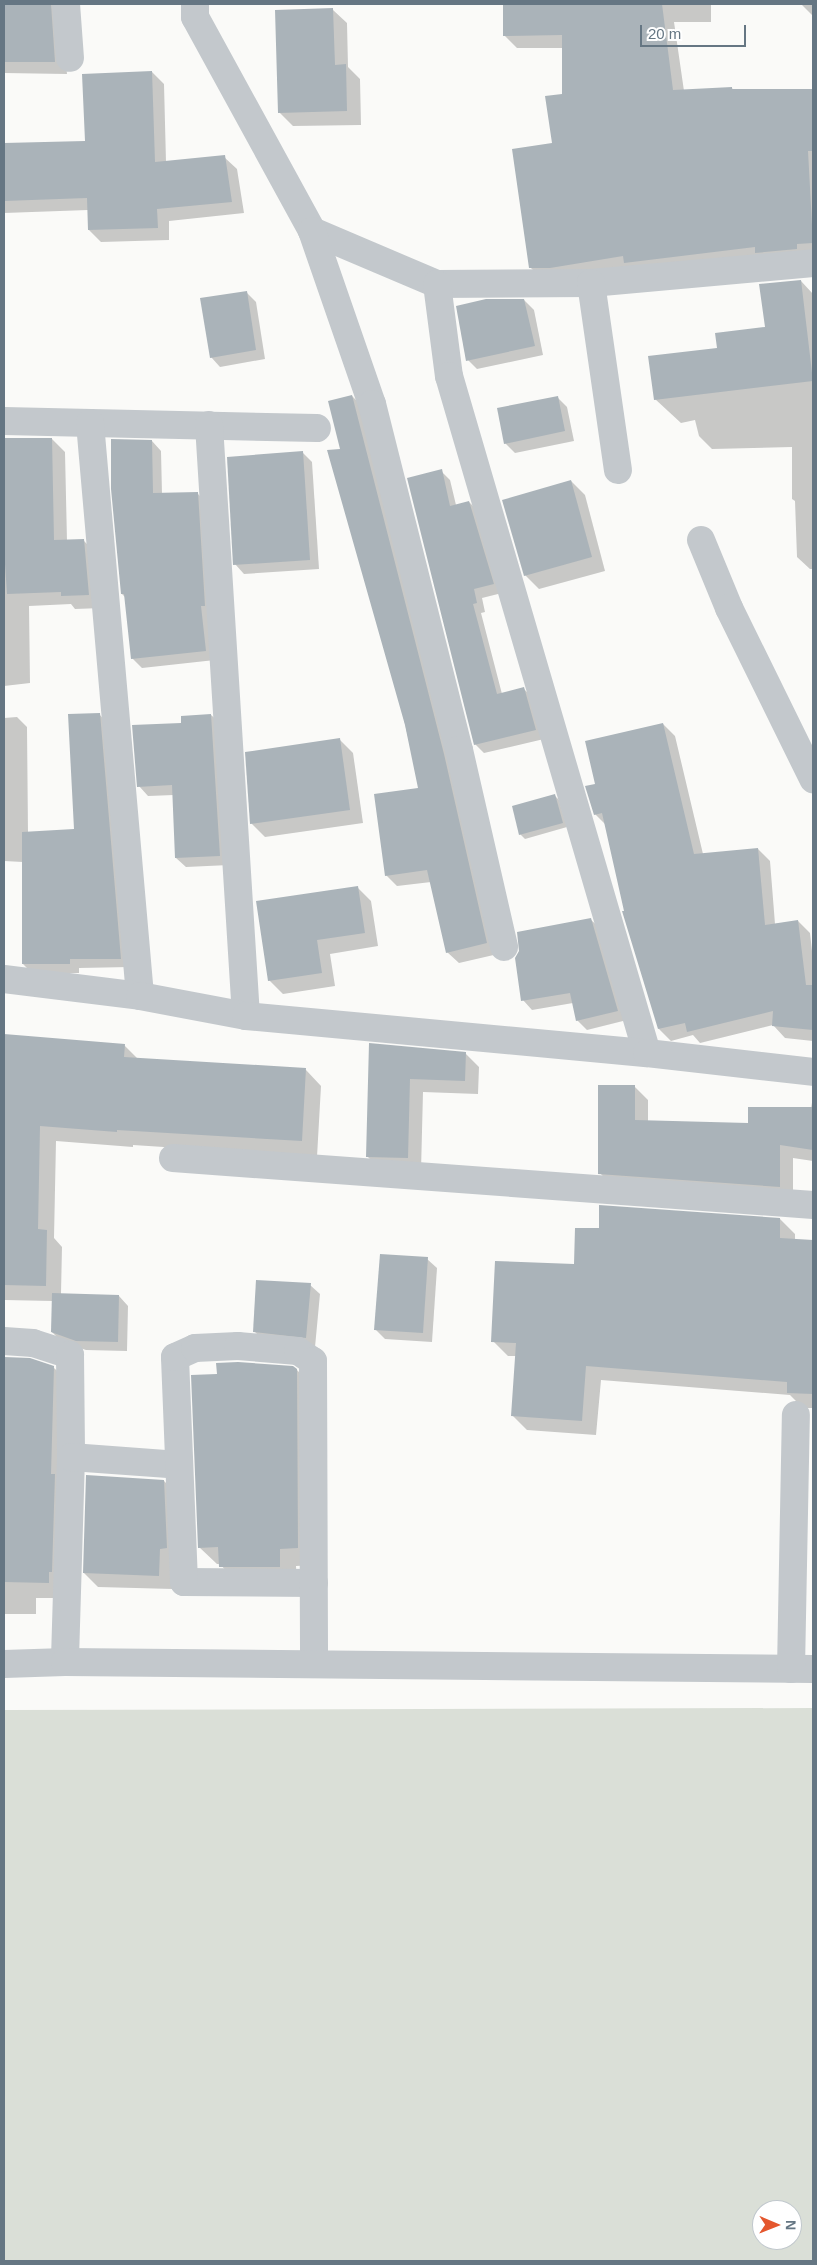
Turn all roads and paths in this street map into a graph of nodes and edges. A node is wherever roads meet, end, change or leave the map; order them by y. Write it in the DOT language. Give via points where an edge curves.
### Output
graph roads {
  1 [pos="66,4"];
  2 [pos="195,4"];
  3 [pos="70,58"];
  4 [pos="312,231"];
  5 [pos="813,271"];
  6 [pos="437,284"];
  7 [pos="591,284"];
  8 [pos="4,421"];
  9 [pos="90,423"];
  10 [pos="209,425"];
  11 [pos="317,428"];
  12 [pos="618,470"];
  13 [pos="702,540"];
  14 [pos="813,779"];
  15 [pos="504,947"];
  16 [pos="4,979"];
  17 [pos="140,996"];
  18 [pos="246,1016"];
  19 [pos="647,1053"];
  20 [pos="813,1072"];
  21 [pos="173,1158"];
  22 [pos="813,1205"];
  23 [pos="4,1341"];
  24 [pos="796,1414"];
  25 [pos="71,1457"];
  26 [pos="179,1465"];
  27 [pos="314,1583"];
  28 [pos="65,1662"];
  29 [pos="4,1664"];
  30 [pos="314,1664"];
  31 [pos="802,1669"];
  1 -- 3 [label="street"];
  2 -- 4 [label="street" via="195,17"];
  4 -- 6 [label="street"];
  4 -- 15 [label="street" via="372,404 459,750"];
  5 -- 7 [label="street"];
  6 -- 7 [label="street"];
  6 -- 19 [label="street" via="449,376"];
  7 -- 12 [label="street"];
  8 -- 9 [label="street"];
  9 -- 10 [label="street"];
  9 -- 17 [label="street"];
  10 -- 11 [label="street"];
  10 -- 18 [label="street"];
  13 -- 14 [label="street" via="729,608"];
  16 -- 17 [label="street"];
  17 -- 18 [label="street"];
  18 -- 19 [label="street"];
  19 -- 20 [label="street"];
  21 -- 22 [label="street"];
  23 -- 25 [label="street" via="33,1343 70,1355"];
  24 -- 31 [label="street"];
  25 -- 26 [label="street"];
  25 -- 28 [label="street"];
  26 -- 27 [label="street" via="184,1582"];
  26 -- 27 [label="street" via="175,1357 195,1348 238,1346 298,1351 313,1361"];
  27 -- 30 [label="street"];
  28 -- 29 [label="street"];
  28 -- 30 [label="street"];
  30 -- 31 [label="street"];
}
